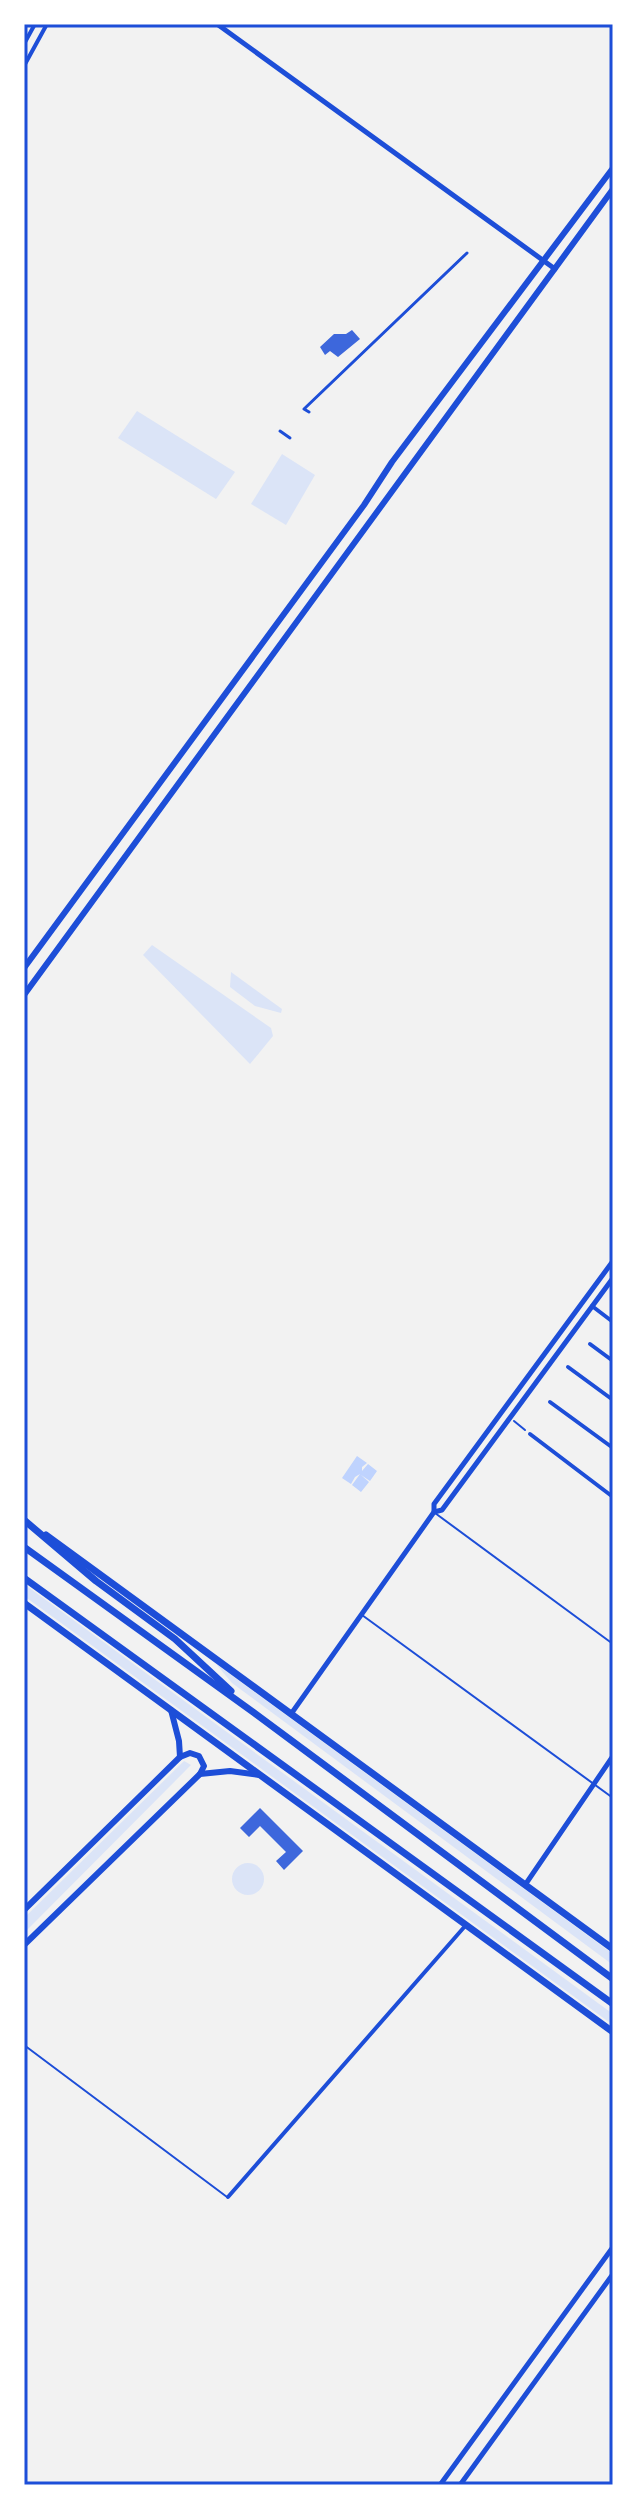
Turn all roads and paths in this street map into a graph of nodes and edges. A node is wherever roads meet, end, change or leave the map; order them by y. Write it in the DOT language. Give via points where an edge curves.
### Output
graph roads {
  1 [pos="35,24"];
  2 [pos="47,24"];
  3 [pos="217,24"];
  4 [pos="24,44"];
  5 [pos="24,66"];
  6 [pos="613,168"];
  7 [pos="613,189"];
  8 [pos="467,253"];
  9 [pos="543,261"];
  10 [pos="555,269"];
  11 [pos="309,412"];
  12 [pos="280,431"];
  13 [pos="290,438"];
  14 [pos="364,505"];
  15 [pos="375,513"];
  16 [pos="49,934"];
  17 [pos="61,943"];
  18 [pos="24,968"];
  19 [pos="24,995"];
  20 [pos="613,1261"];
  21 [pos="613,1278"];
  22 [pos="592,1306"];
  23 [pos="613,1322"];
  24 [pos="590,1344"];
  25 [pos="613,1361"];
  26 [pos="568,1367"];
  27 [pos="613,1400"];
  28 [pos="550,1402"];
  29 [pos="510,1418"];
  30 [pos="530,1434"];
  31 [pos="613,1448"];
  32 [pos="613,1497"];
  33 [pos="434,1512"];
  34 [pos="24,1519"];
  35 [pos="24,1547"];
  36 [pos="24,1578"];
  37 [pos="24,1603"];
  38 [pos="362,1615"];
  39 [pos="613,1644"];
  40 [pos="171,1710"];
  41 [pos="253,1712"];
  42 [pos="291,1714"];
  43 [pos="613,1756"];
  44 [pos="180,1757"];
  45 [pos="200,1774"];
  46 [pos="261,1776"];
  47 [pos="593,1784"];
  48 [pos="613,1798"];
  49 [pos="525,1885"];
  50 [pos="24,1910"];
  51 [pos="466,1925"];
  52 [pos="24,1945"];
  53 [pos="613,1949"];
  54 [pos="613,1979"];
  55 [pos="613,2004"];
  56 [pos="613,2032"];
  57 [pos="24,2045"];
  58 [pos="228,2197"];
  59 [pos="613,2247"];
  60 [pos="613,2274"];
  61 [pos="440,2485"];
  62 [pos="460,2485"];
  1 -- 4 [label="street"];
  2 -- 5 [label="street"];
  3 -- 9 [label="street"];
  6 -- 9 [label="main road"];
  7 -- 10 [label="main road"];
  8 -- 11 [label="street" via="304,409"];
  9 -- 10 [label="street"];
  9 -- 14 [label="main road"];
  10 -- 15 [label="main road"];
  12 -- 13 [label="street"];
  14 -- 15 [label="main road"];
  14 -- 16 [label="main road"];
  15 -- 17 [label="main road"];
  16 -- 17 [label="main road"];
  16 -- 18 [label="main road"];
  17 -- 19 [label="main road"];
  20 -- 33 [label="street" via="434,1504"];
  21 -- 22 [label="street"];
  22 -- 23 [label="street"];
  22 -- 29 [label="street"];
  24 -- 25 [label="street"];
  26 -- 27 [label="street"];
  28 -- 31 [label="street"];
  29 -- 30 [label="path"];
  29 -- 33 [label="street" via="442,1510"];
  30 -- 32 [label="street"];
  33 -- 38 [label="street"];
  33 -- 39 [label="lane"];
  34 -- 41 [label="main road" via="175,1639"];
  34 -- 42 [label="main road"];
  35 -- 41 [label="main road"];
  36 -- 55 [label="main road"];
  37 -- 40 [label="main road"];
  38 -- 42 [label="street"];
  38 -- 47 [label="lane"];
  40 -- 44 [label="main road"];
  40 -- 46 [label="main road"];
  41 -- 54 [label="main road"];
  42 -- 49 [label="main road"];
  43 -- 47 [label="street"];
  44 -- 45 [label="main road" via="199,1756 204,1766"];
  44 -- 50 [label="main road"];
  45 -- 46 [label="main road"];
  45 -- 52 [label="main road"];
  46 -- 51 [label="main road"];
  47 -- 48 [label="lane"];
  47 -- 49 [label="street"];
  49 -- 53 [label="main road"];
  51 -- 56 [label="main road"];
  51 -- 58 [label="street"];
  57 -- 58 [label="lane"];
  59 -- 61 [label="street"];
  60 -- 62 [label="street"];
}
